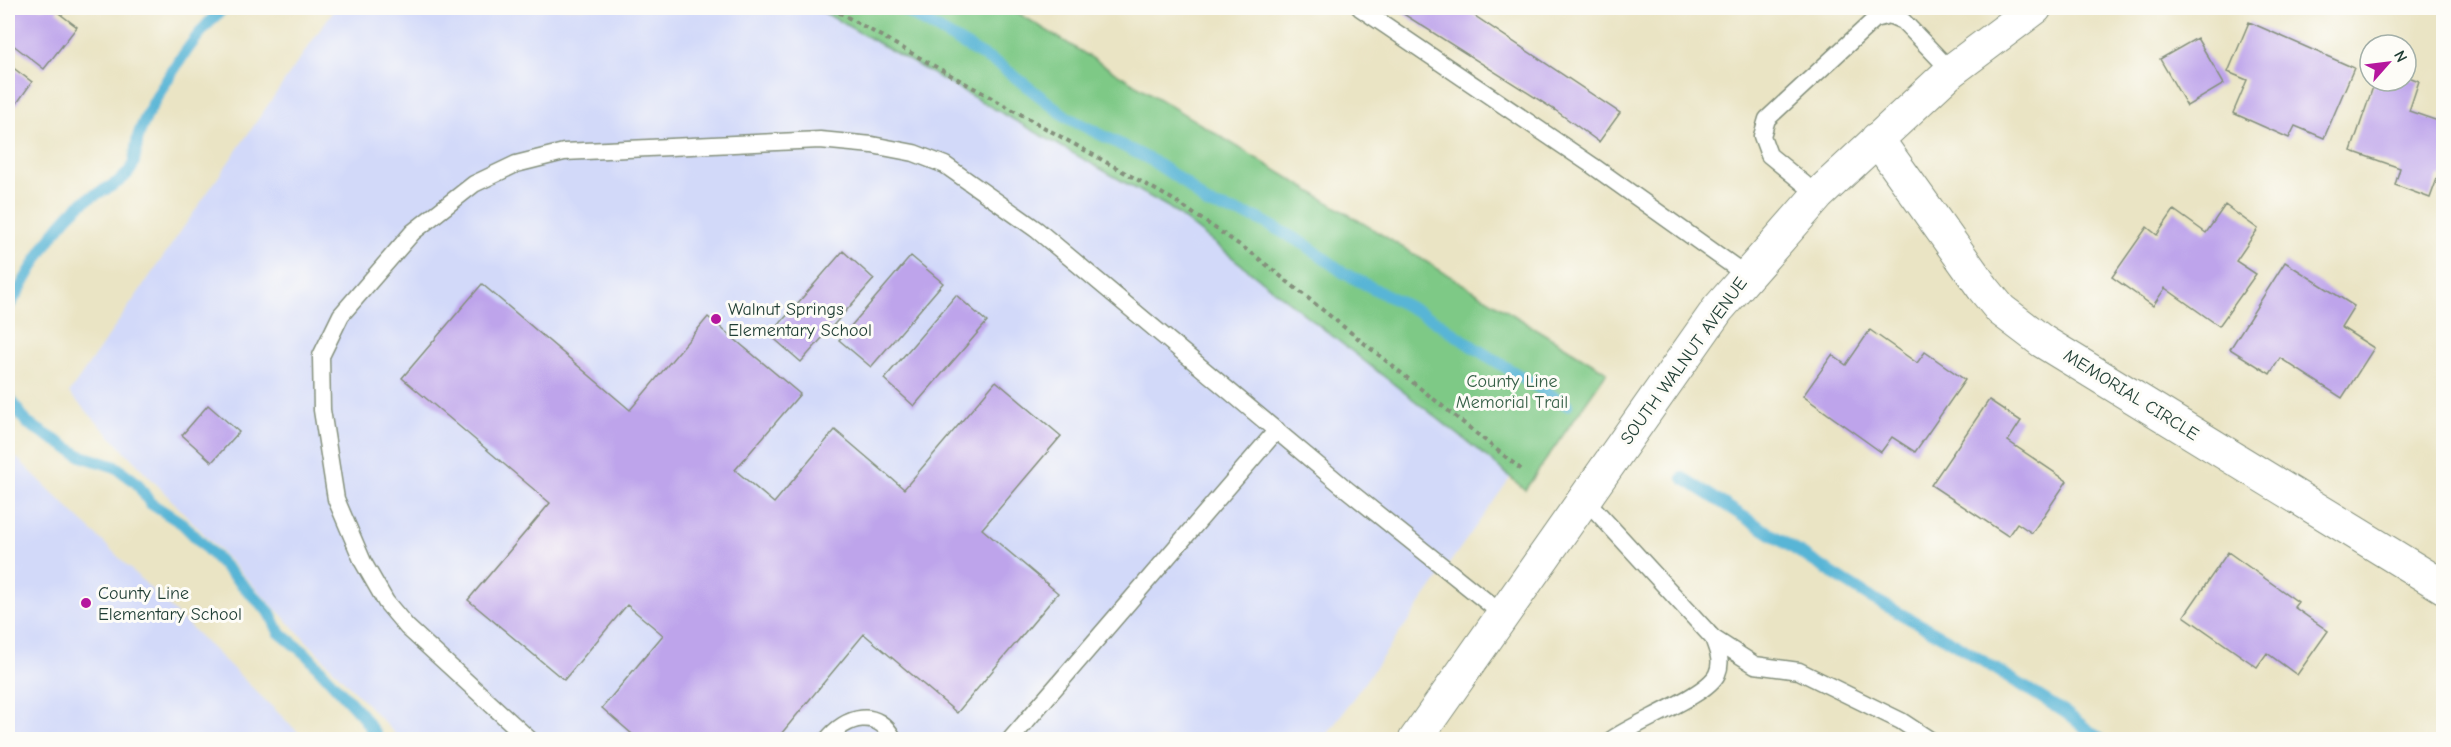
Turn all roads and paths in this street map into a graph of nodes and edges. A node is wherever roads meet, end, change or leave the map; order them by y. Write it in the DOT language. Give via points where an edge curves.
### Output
graph roads {
  1 [pos="831,8"];
  2 [pos="1360,8"];
  3 [pos="2035,8"];
  4 [pos="1950,71"];
  5 [pos="1877,139"];
  6 [pos="1818,195"];
  7 [pos="1746,275"];
  8 [pos="1277,430"];
  9 [pos="1522,470"];
  10 [pos="1585,499"];
  11 [pos="2444,587"];
  12 [pos="1502,614"];
  13 [pos="1713,638"];
  14 [pos="530,740"];
  15 [pos="827,740"];
  16 [pos="894,740"];
  17 [pos="1010,740"];
  18 [pos="1414,740"];
  19 [pos="1611,740"];
  20 [pos="1930,740"];
  1 -- 9 [label="path" via="1205,221 1252,254"];
  2 -- 7 [label="lane"];
  3 -- 4 [label="street, SOUTH WALNUT AVENUE"];
  4 -- 5 [label="street, SOUTH WALNUT AVENUE"];
  4 -- 6 [label="lane" via="1903,21 1889,15 1875,19 1767,119 1762,136 1769,154"];
  5 -- 6 [label="street, SOUTH WALNUT AVENUE"];
  5 -- 11 [label="street, MEMORIAL CIRCLE" via="2001,310 2042,341"];
  6 -- 7 [label="street, SOUTH WALNUT AVENUE"];
  7 -- 10 [label="street, SOUTH WALNUT AVENUE"];
  8 -- 12 [label="lane"];
  8 -- 14 [label="lane" via="1037,230 945,165 914,153 820,140 564,152 516,164 474,184 414,232 341,315 321,356 322,410 336,499 363,562 386,602 407,627"];
  8 -- 17 [label="lane"];
  10 -- 12 [label="street, SOUTH WALNUT AVENUE"];
  10 -- 13 [label="lane"];
  12 -- 18 [label="street, SOUTH WALNUT AVENUE"];
  13 -- 19 [label="lane" via="1720,659 1717,675 1694,695"];
  13 -- 20 [label="lane" via="1755,665 1799,671 1901,721"];
  15 -- 16 [label="lane" via="836,729 854,719 871,718 890,732"];
}
